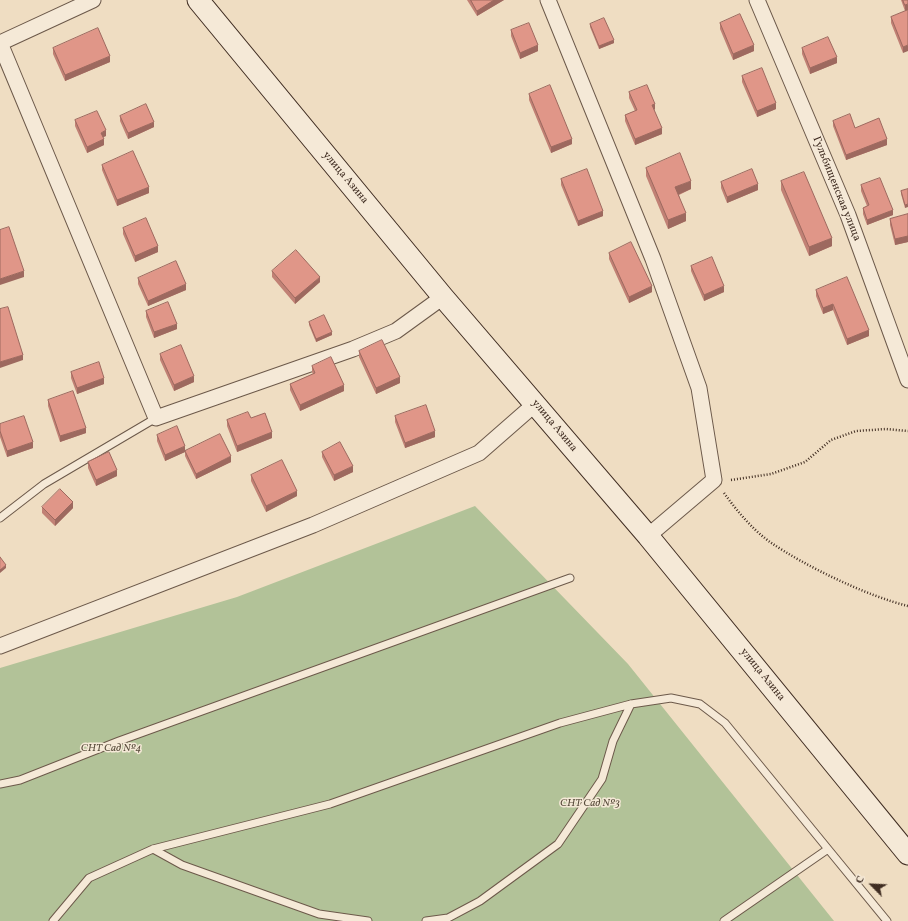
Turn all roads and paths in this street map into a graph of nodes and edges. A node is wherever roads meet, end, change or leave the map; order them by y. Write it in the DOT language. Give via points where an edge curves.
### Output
graph roads {
  1 [pos="93,0"];
  2 [pos="198,0"];
  3 [pos="548,0"];
  4 [pos="756,0"];
  5 [pos="0,43"];
  6 [pos="443,297"];
  7 [pos="908,380"];
  8 [pos="535,404"];
  9 [pos="156,418"];
  10 [pos="908,430"];
  11 [pos="714,480"];
  12 [pos="0,518"];
  13 [pos="648,536"];
  14 [pos="570,578"];
  15 [pos="908,606"];
  16 [pos="0,646"];
  17 [pos="631,704"];
  18 [pos="0,784"];
  19 [pos="153,849"];
  20 [pos="828,850"];
  21 [pos="908,854"];
  22 [pos="53,921"];
  23 [pos="368,921"];
  24 [pos="426,921"];
  25 [pos="724,921"];
  26 [pos="887,921"];
  1 -- 5 [label="street"];
  2 -- 6 [label="main road, улица Азина"];
  3 -- 11 [label="street" via="653,259 699,388"];
  4 -- 7 [label="street, Гульбищенская улица" via="848,215"];
  5 -- 9 [label="street"];
  6 -- 8 [label="main road, улица Азина"];
  6 -- 9 [label="street" via="396,331 353,349"];
  8 -- 13 [label="main road, улица Азина"];
  8 -- 16 [label="street" via="479,453 313,525"];
  9 -- 12 [label="lane" via="44,484"];
  10 -- 11 [label="path" via="886,428 856,431 831,440 805,462 771,474 740,480"];
  11 -- 13 [label="street"];
  11 -- 15 [label="path" via="739,512 770,541 808,565 857,588"];
  13 -- 21 [label="main road, улица Азина"];
  14 -- 18 [label="lane" via="119,741 20,780"];
  17 -- 19 [label="lane" via="560,723 330,804"];
  17 -- 20 [label="lane" via="671,698 700,704 719,718"];
  17 -- 24 [label="lane" via="612,741 602,779 558,844 480,901 448,918"];
  19 -- 22 [label="lane" via="89,878"];
  19 -- 23 [label="lane" via="182,865 319,914"];
  20 -- 25 [label="lane"];
  20 -- 26 [label="lane"];
}
